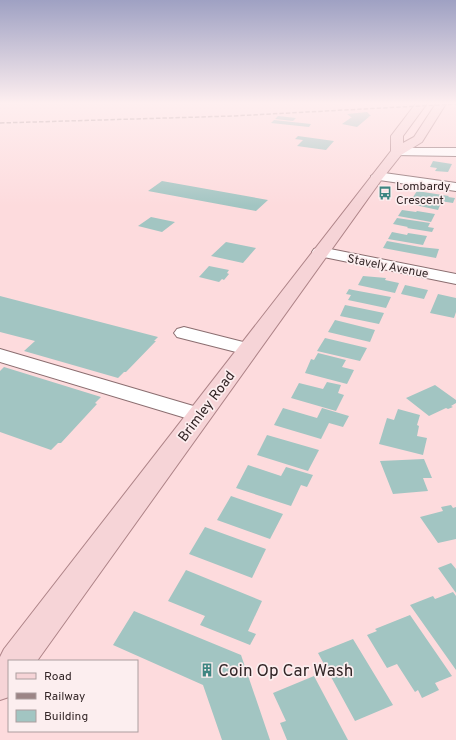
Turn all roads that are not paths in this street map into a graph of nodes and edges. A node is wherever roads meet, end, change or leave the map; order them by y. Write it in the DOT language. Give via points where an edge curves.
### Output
graph roads {
  1 [pos="397,137"];
  2 [pos="420,137"];
  3 [pos="452,148"];
  4 [pos="397,152"];
  5 [pos="377,176"];
  6 [pos="456,187"];
  7 [pos="320,252"];
  8 [pos="456,279"];
  9 [pos="184,333"];
  10 [pos="248,349"];
  11 [pos="0,355"];
  12 [pos="199,415"];
  13 [pos="17,660"];
  14 [pos="8,671"];
  15 [pos="0,683"];
  1 -- 4 [label="main road"];
  2 -- 4 [label="main road, Brimley Road"];
  3 -- 4 [label="street"];
  4 -- 5 [label="main road, Brimley Road"];
  5 -- 6 [label="street"];
  5 -- 7 [label="main road, Brimley Road"];
  7 -- 8 [label="street, Stavely Avenue"];
  7 -- 10 [label="main road, Brimley Road"];
  9 -- 10 [label="street"];
  10 -- 12 [label="main road, Brimley Road"];
  11 -- 12 [label="street"];
  12 -- 13 [label="main road, Brimley Road"];
  14 -- 15 [label="main road"];
}
